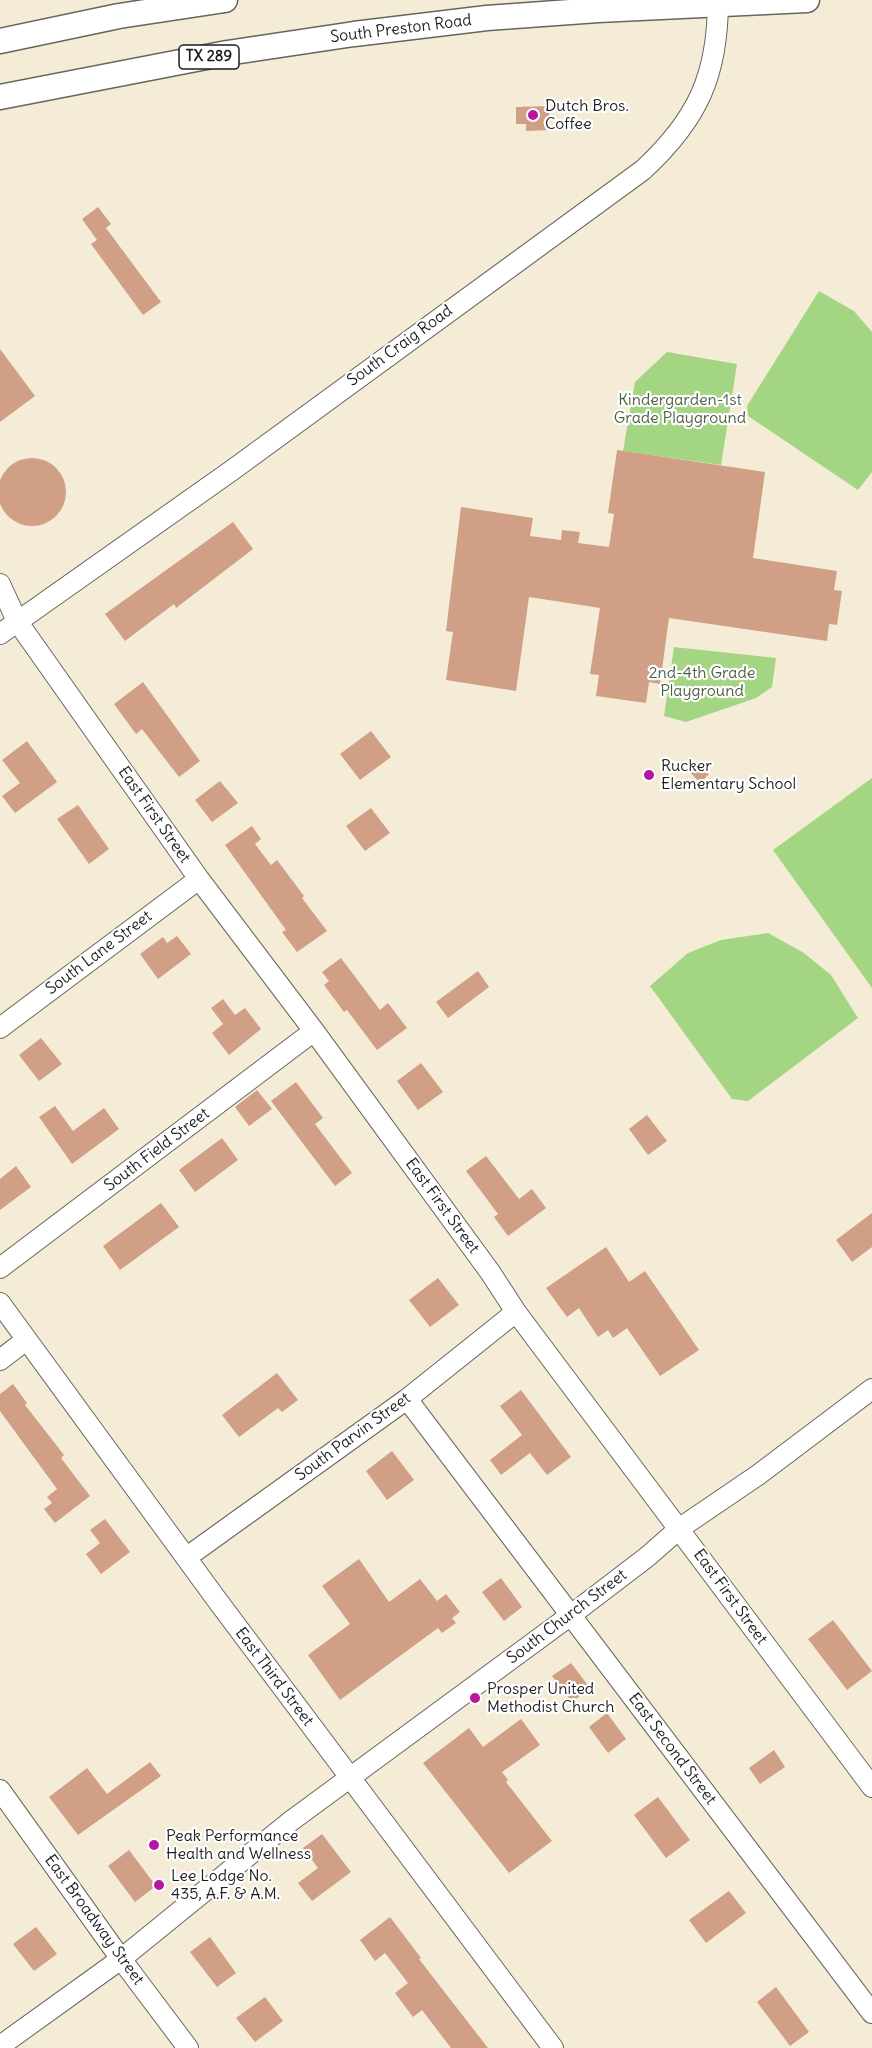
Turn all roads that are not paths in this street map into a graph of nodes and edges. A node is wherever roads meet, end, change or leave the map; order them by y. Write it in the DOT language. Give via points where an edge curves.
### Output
graph roads {
  1 [pos="225,0"];
  2 [pos="807,0"];
  3 [pos="718,2"];
  4 [pos="0,41"];
  5 [pos="0,97"];
  6 [pos="0,584"];
  7 [pos="8,617"];
  8 [pos="0,634"];
  9 [pos="199,879"];
  10 [pos="0,1028"];
  11 [pos="314,1031"];
  12 [pos="0,1268"];
  13 [pos="0,1303"];
  14 [pos="516,1312"];
  15 [pos="26,1340"];
  16 [pos="0,1360"];
  17 [pos="872,1389"];
  18 [pos="407,1399"];
  19 [pos="680,1528"];
  20 [pos="187,1557"];
  21 [pos="570,1615"];
  22 [pos="350,1777"];
  23 [pos="872,1787"];
  24 [pos="0,1790"];
  25 [pos="121,1959"];
  26 [pos="872,2013"];
  27 [pos="0,2046"];
  28 [pos="188,2048"];
  29 [pos="553,2048"];
  1 -- 4 [label="main road" via="119,16"];
  2 -- 3 [label="main road, South Preston Road / TX 289"];
  3 -- 5 [label="main road, South Preston Road / TX 289" via="487,18 301,41"];
  3 -- 7 [label="street, South Craig Road" via="714,55 701,96 682,129 643,170 231,471"];
  6 -- 7 [label="street, East First Street"];
  7 -- 8 [label="street, South Craig Road"];
  7 -- 9 [label="street, East First Street"];
  9 -- 10 [label="street, South Lane Street"];
  9 -- 11 [label="street, East First Street"];
  11 -- 12 [label="street, South Field Street"];
  11 -- 14 [label="street, East First Street"];
  13 -- 15 [label="street, East Third Street"];
  14 -- 18 [label="street, South Parvin Street"];
  14 -- 19 [label="street, East First Street"];
  15 -- 16 [label="street"];
  15 -- 20 [label="street, East Third Street"];
  17 -- 19 [label="street, South Church Street"];
  18 -- 20 [label="street, South Parvin Street"];
  18 -- 21 [label="street, East Second Street"];
  19 -- 21 [label="street, South Church Street"];
  19 -- 23 [label="street, East First Street"];
  20 -- 22 [label="street, East Third Street"];
  21 -- 22 [label="street, South Church Street"];
  21 -- 26 [label="street, East Second Street"];
  22 -- 25 [label="street, South Church Street"];
  22 -- 29 [label="street, East Third Street"];
  24 -- 25 [label="street, East Broadway Street"];
  25 -- 27 [label="street, South Church Street"];
  25 -- 28 [label="street, East Broadway Street"];
}
